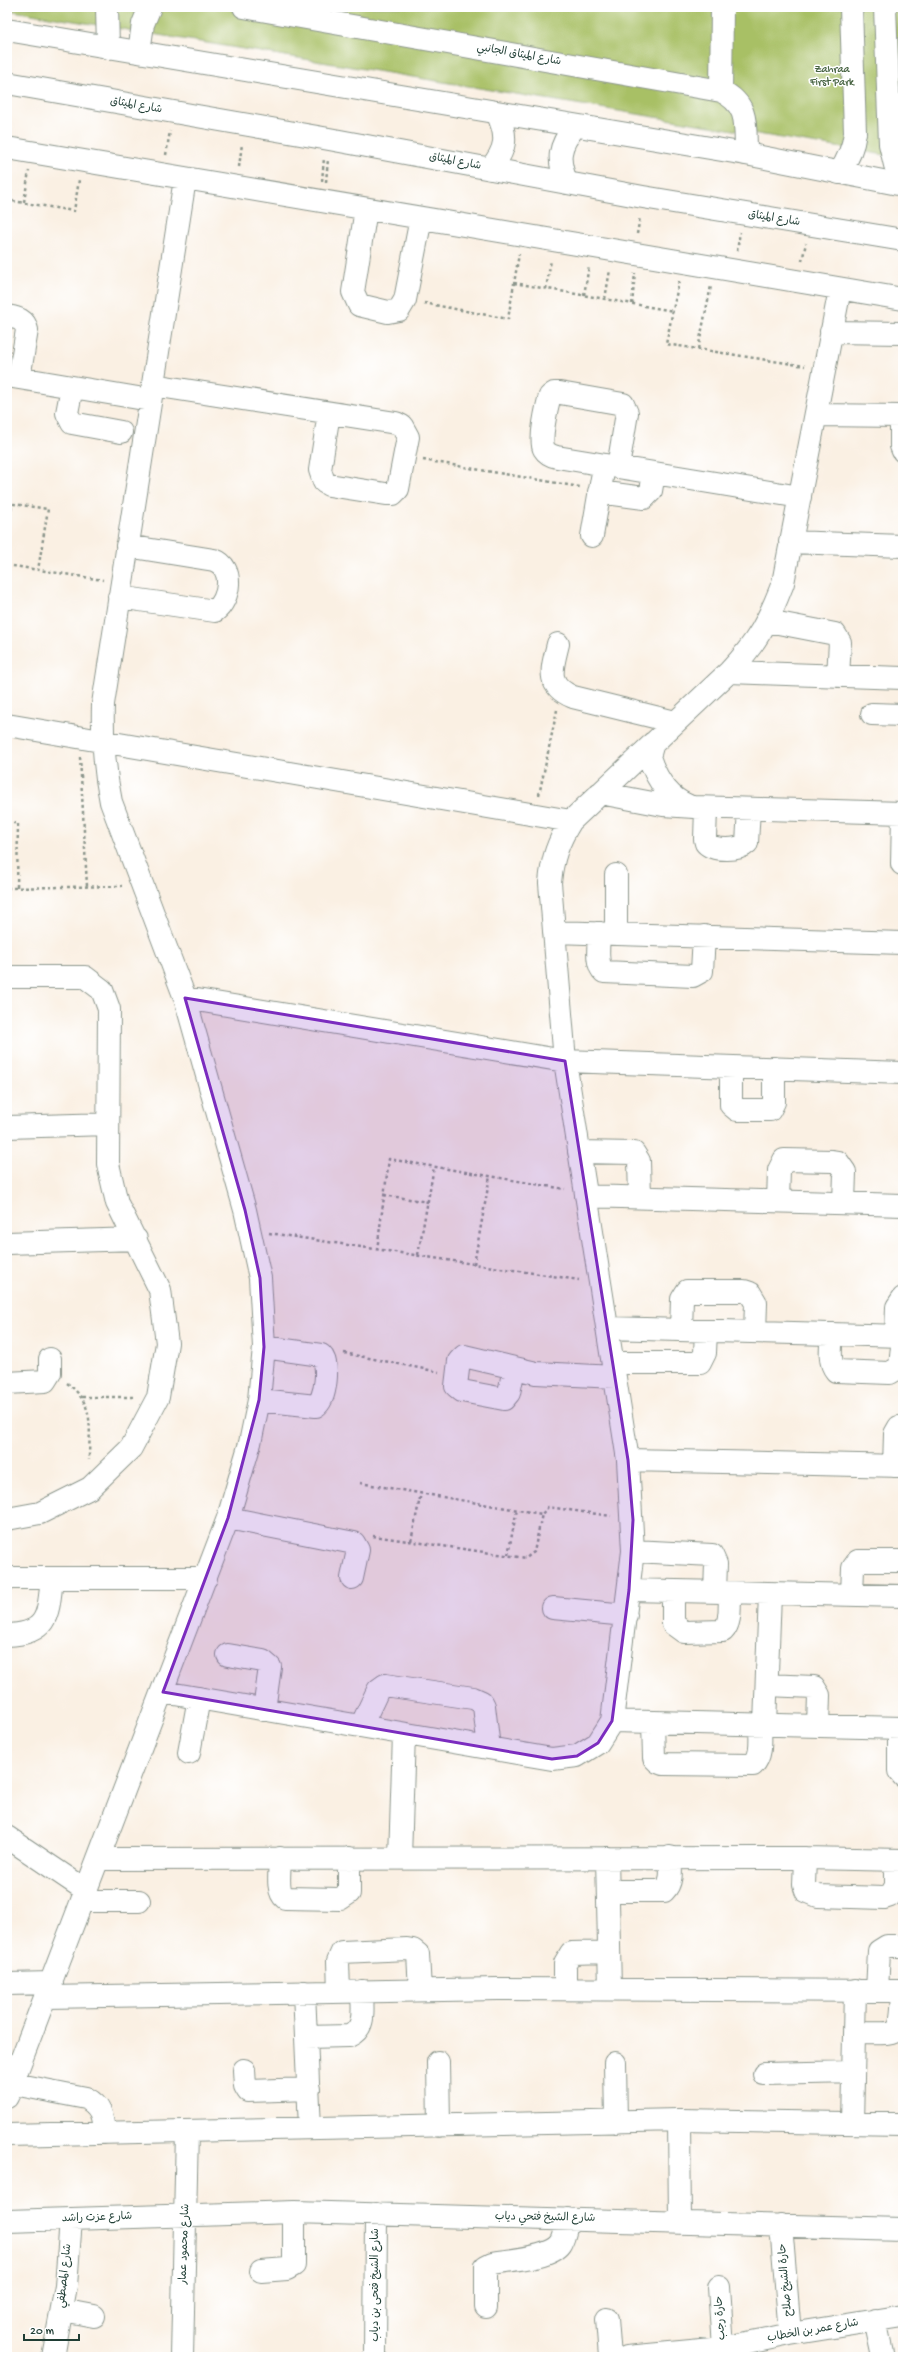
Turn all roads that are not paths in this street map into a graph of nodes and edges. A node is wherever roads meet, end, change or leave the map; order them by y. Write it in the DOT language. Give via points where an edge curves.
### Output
graph roads {
  1 [pos="107,7"];
  2 [pos="150,7"];
  3 [pos="244,7"];
  4 [pos="722,7"];
  5 [pos="851,7"];
  6 [pos="885,7"];
  7 [pos="7,30"];
  8 [pos="108,48"];
  9 [pos="139,52"];
  10 [pos="7,83"];
  11 [pos="721,91"];
  12 [pos="497,114"];
  13 [pos="575,127"];
  14 [pos="7,148"];
  15 [pos="746,154"];
  16 [pos="490,169"];
  17 [pos="839,173"];
  18 [pos="185,179"];
  19 [pos="567,183"];
  20 [pos="903,184"];
  21 [pos="366,209"];
  22 [pos="421,218"];
  23 [pos="903,240"];
  24 [pos="840,289"];
  25 [pos="903,299"];
  26 [pos="7,316"];
  27 [pos="831,332"];
  28 [pos="903,333"];
  29 [pos="13,377"];
  30 [pos="72,387"];
  31 [pos="152,392"];
  32 [pos="329,413"];
  33 [pos="816,415"];
  34 [pos="902,416"];
  35 [pos="121,432"];
  36 [pos="903,451"];
  37 [pos="654,473"];
  38 [pos="600,491"];
  39 [pos="800,497"];
  40 [pos="592,536"];
  41 [pos="790,542"];
  42 [pos="128,546"];
  43 [pos="903,546"];
  44 [pos="120,590"];
  45 [pos="768,621"];
  46 [pos="558,644"];
  47 [pos="729,672"];
  48 [pos="838,676"];
  49 [pos="903,678"];
  50 [pos="872,714"];
  51 [pos="903,715"];
  52 [pos="675,722"];
  53 [pos="7,725"];
  54 [pos="102,740"];
  55 [pos="653,743"];
  56 [pos="600,793"];
  57 [pos="700,807"];
  58 [pos="749,809"];
  59 [pos="903,813"];
  60 [pos="571,821"];
  61 [pos="902,864"];
  62 [pos="616,875"];
  63 [pos="554,932"];
  64 [pos="608,933"];
  65 [pos="704,936"];
  66 [pos="903,943"];
  67 [pos="7,977"];
  68 [pos="185,998"];
  69 [pos="565,1061"];
  70 [pos="732,1067"];
  71 [pos="774,1068"];
  72 [pos="903,1073"];
  73 [pos="108,1124"];
  74 [pos="7,1127"];
  75 [pos="579,1152"];
  76 [pos="586,1194"];
  77 [pos="640,1198"];
  78 [pos="778,1201"];
  79 [pos="844,1203"];
  80 [pos="903,1205"];
  81 [pos="136,1239"];
  82 [pos="7,1243"];
  83 [pos="903,1298"];
  84 [pos="607,1328"];
  85 [pos="681,1330"];
  86 [pos="706,1331"];
  87 [pos="755,1332"];
  88 [pos="832,1334"];
  89 [pos="900,1336"];
  90 [pos="264,1347"];
  91 [pos="50,1366"];
  92 [pos="514,1368"];
  93 [pos="614,1370"];
  94 [pos="7,1383"];
  95 [pos="259,1400"];
  96 [pos="903,1427"];
  97 [pos="628,1460"];
  98 [pos="898,1466"];
  99 [pos="228,1518"];
  100 [pos="7,1519"];
  101 [pos="633,1552"];
  102 [pos="903,1561"];
  103 [pos="7,1578"];
  104 [pos="52,1578"];
  105 [pos="206,1578"];
  106 [pos="352,1578"];
  107 [pos="629,1590"];
  108 [pos="673,1591"];
  109 [pos="723,1592"];
  110 [pos="770,1594"];
  111 [pos="852,1595"];
  112 [pos="903,1596"];
  113 [pos="553,1608"];
  114 [pos="626,1615"];
  115 [pos="7,1635"];
  116 [pos="228,1655"];
  117 [pos="767,1685"];
  118 [pos="163,1692"];
  119 [pos="199,1698"];
  120 [pos="264,1710"];
  121 [pos="612,1721"];
  122 [pos="653,1722"];
  123 [pos="763,1724"];
  124 [pos="361,1726"];
  125 [pos="818,1726"];
  126 [pos="901,1728"];
  127 [pos="404,1734"];
  128 [pos="489,1748"];
  129 [pos="190,1753"];
  130 [pos="903,1776"];
  131 [pos="7,1837"];
  132 [pos="670,1857"];
  133 [pos="280,1858"];
  134 [pos="349,1858"];
  135 [pos="400,1858"];
  136 [pos="607,1858"];
  137 [pos="805,1858"];
  138 [pos="99,1859"];
  139 [pos="900,1860"];
  140 [pos="608,1891"];
  141 [pos="85,1896"];
  142 [pos="139,1901"];
  143 [pos="903,1946"];
  144 [pos="609,1952"];
  145 [pos="7,1984"];
  146 [pos="565,1989"];
  147 [pos="610,1989"];
  148 [pos="49,1990"];
  149 [pos="420,1990"];
  150 [pos="855,1990"];
  151 [pos="362,1991"];
  152 [pos="877,1991"];
  153 [pos="903,1991"];
  154 [pos="304,1992"];
  155 [pos="339,1992"];
  156 [pos="854,2033"];
  157 [pos="306,2037"];
  158 [pos="438,2062"];
  159 [pos="615,2063"];
  160 [pos="244,2070"];
  161 [pos="853,2072"];
  162 [pos="764,2074"];
  163 [pos="308,2089"];
  164 [pos="10,2090"];
  165 [pos="679,2120"];
  166 [pos="616,2122"];
  167 [pos="852,2123"];
  168 [pos="903,2124"];
  169 [pos="439,2126"];
  170 [pos="310,2128"];
  171 [pos="187,2131"];
  172 [pos="104,2133"];
  173 [pos="7,2135"];
  174 [pos="294,2212"];
  175 [pos="376,2214"];
  176 [pos="187,2215"];
  177 [pos="71,2219"];
  178 [pos="568,2219"];
  179 [pos="7,2221"];
  180 [pos="680,2222"];
  181 [pos="781,2225"];
  182 [pos="903,2229"];
  183 [pos="261,2271"];
  184 [pos="719,2287"];
  185 [pos="486,2307"];
  186 [pos="62,2310"];
  187 [pos="94,2316"];
  188 [pos="903,2316"];
  189 [pos="606,2319"];
  190 [pos="875,2320"];
  191 [pos="790,2334"];
  192 [pos="723,2348"];
  193 [pos="685,2355"];
  194 [pos="53,2357"];
  195 [pos="182,2357"];
  196 [pos="375,2357"];
  197 [pos="610,2357"];
  198 [pos="627,2357"];
  199 [pos="883,2357"];
  1 -- 8 [label="street"];
  2 -- 9 [label="street" via="143,24"];
  3 -- 11 [label="street, شارع الميثاق الجانبي"];
  4 -- 11 [label="street"];
  5 -- 17 [label="street" via="856,133 853,148"];
  6 -- 20 [label="street" via="890,144"];
  7 -- 8 [label="street"];
  8 -- 9 [label="street"];
  9 -- 12 [label="street"];
  10 -- 16 [label="street, شارع الميثاق"];
  11 -- 15 [label="street, شارع الميثاق الجانبي" via="733,97 741,107 745,119"];
  12 -- 13 [label="street"];
  12 -- 16 [label="street" via="504,127 505,142 500,157"];
  13 -- 15 [label="street"];
  13 -- 19 [label="street" via="565,139 560,154 561,169"];
  14 -- 18 [label="street"];
  15 -- 17 [label="street"];
  16 -- 19 [label="street, شارع الميثاق"];
  17 -- 20 [label="street"];
  18 -- 21 [label="street"];
  18 -- 31 [label="street"];
  19 -- 23 [label="street, شارع الميثاق"];
  21 -- 22 [label="street"];
  21 -- 22 [label="street" via="352,292 354,299 365,308 388,312 399,310 405,300"];
  22 -- 24 [label="street"];
  24 -- 25 [label="street"];
  24 -- 27 [label="street"];
  26 -- 29 [label="street" via="22,320 27,330"];
  27 -- 28 [label="street"];
  27 -- 33 [label="street"];
  29 -- 30 [label="street"];
  30 -- 31 [label="street"];
  30 -- 35 [label="street" via="67,413 72,423"];
  31 -- 32 [label="street"];
  31 -- 42 [label="street"];
  32 -- 32 [label="street" via="402,426 406,431 408,437 401,483 393,494 324,482 320,470"];
  33 -- 34 [label="street"];
  33 -- 39 [label="street"];
  34 -- 36 [label="street"];
  37 -- 38 [label="street" via="611,466"];
  37 -- 38 [label="street" via="651,491 644,498"];
  37 -- 39 [label="street"];
  38 -- 40 [label="street"];
  39 -- 41 [label="street"];
  41 -- 43 [label="street"];
  41 -- 45 [label="street" via="783,583"];
  42 -- 44 [label="street"];
  42 -- 44 [label="street" via="214,560 226,567 228,580 222,606 208,611"];
  44 -- 54 [label="street" via="103,704"];
  45 -- 47 [label="street" via="751,648"];
  45 -- 48 [label="street" via="835,634 840,642"];
  46 -- 52 [label="street" via="552,669 553,682 561,692"];
  47 -- 48 [label="street"];
  47 -- 52 [label="street"];
  48 -- 49 [label="street"];
  50 -- 51 [label="street"];
  52 -- 55 [label="street"];
  53 -- 54 [label="street"];
  54 -- 60 [label="street"];
  54 -- 68 [label="street" via="104,772 111,802"];
  55 -- 56 [label="street"];
  55 -- 57 [label="street" via="649,757 664,787 682,803"];
  56 -- 57 [label="street" via="650,803"];
  56 -- 60 [label="street"];
  57 -- 58 [label="street"];
  57 -- 58 [label="street" via="706,843 714,847 739,848 747,843"];
  58 -- 59 [label="street"];
  59 -- 61 [label="street"];
  60 -- 63 [label="street" via="559,840 552,861 550,883"];
  62 -- 64 [label="street"];
  63 -- 64 [label="street"];
  63 -- 69 [label="street"];
  64 -- 65 [label="street"];
  64 -- 65 [label="street" via="599,963 599,968 604,972 693,976 702,971"];
  65 -- 66 [label="street"];
  67 -- 73 [label="street" via="85,977 102,990 109,1009"];
  68 -- 69 [label="street"];
  68 -- 90 [label="street" via="260,1278"];
  69 -- 70 [label="street"];
  69 -- 75 [label="street"];
  70 -- 71 [label="street"];
  70 -- 71 [label="street" via="731,1105 737,1110 770,1110 774,1102"];
  71 -- 72 [label="street"];
  73 -- 74 [label="street"];
  73 -- 81 [label="street" via="108,1164 111,1177 118,1203"];
  75 -- 76 [label="street"];
  75 -- 77 [label="street" via="634,1153 639,1161"];
  76 -- 77 [label="street"];
  76 -- 84 [label="street"];
  77 -- 78 [label="street"];
  78 -- 79 [label="street"];
  78 -- 79 [label="street" via="779,1170 784,1160 825,1160 838,1162 843,1166"];
  79 -- 80 [label="street"];
  81 -- 82 [label="street"];
  81 -- 100 [label="street" via="160,1290 167,1344 158,1397 131,1448 90,1488 40,1513"];
  83 -- 89 [label="street" via="897,1306"];
  84 -- 85 [label="street"];
  84 -- 93 [label="street"];
  85 -- 86 [label="street"];
  85 -- 87 [label="street" via="682,1299 687,1291 744,1291 754,1297 756,1303"];
  86 -- 87 [label="street"];
  86 -- 93 [label="street" via="704,1359 700,1364"];
  87 -- 88 [label="street"];
  88 -- 89 [label="street"];
  88 -- 89 [label="street" via="831,1361 836,1371 876,1373 890,1373 900,1367"];
  90 -- 95 [label="street"];
  90 -- 95 [label="street" via="321,1355 327,1364 321,1402 316,1406"];
  91 -- 94 [label="street" via="45,1381"];
  92 -- 92 [label="street" via="464,1356 459,1361 456,1386 458,1390 504,1399 509,1393"];
  92 -- 93 [label="street" via="536,1373"];
  93 -- 97 [label="street"];
  95 -- 99 [label="street" via="250,1443"];
  96 -- 98 [label="street" via="894,1434"];
  97 -- 98 [label="street"];
  97 -- 101 [label="street"];
  99 -- 105 [label="street"];
  99 -- 106 [label="street" via="350,1542 357,1546"];
  101 -- 107 [label="street"];
  101 -- 109 [label="street" via="712,1555"];
  102 -- 111 [label="street" via="858,1561 853,1568"];
  103 -- 104 [label="street"];
  104 -- 105 [label="street"];
  104 -- 115 [label="street" via="48,1612 43,1623 34,1631"];
  105 -- 118 [label="street"];
  107 -- 108 [label="street"];
  107 -- 114 [label="street"];
  108 -- 109 [label="street"];
  108 -- 109 [label="street" via="673,1624 678,1630 690,1632 723,1631 728,1626"];
  109 -- 110 [label="street"];
  110 -- 111 [label="street"];
  110 -- 117 [label="street"];
  111 -- 112 [label="street"];
  113 -- 114 [label="street"];
  114 -- 121 [label="street"];
  116 -- 120 [label="street" via="263,1661 270,1667"];
  117 -- 123 [label="street"];
  117 -- 125 [label="street" via="814,1687 818,1695"];
  118 -- 119 [label="street"];
  118 -- 138 [label="street"];
  119 -- 120 [label="street"];
  119 -- 129 [label="street"];
  120 -- 124 [label="street"];
  121 -- 122 [label="street"];
  121 -- 128 [label="street" via="598,1743 577,1756 552,1759"];
  122 -- 123 [label="street"];
  122 -- 123 [label="street" via="654,1758 664,1764 752,1765 760,1754"];
  123 -- 125 [label="street"];
  124 -- 127 [label="street"];
  124 -- 128 [label="street" via="378,1690 385,1684 473,1698 482,1702 484,1706"];
  125 -- 126 [label="street"];
  126 -- 130 [label="street" via="899,1771"];
  127 -- 128 [label="street"];
  127 -- 135 [label="street"];
  131 -- 141 [label="street"];
  132 -- 136 [label="street"];
  132 -- 137 [label="street"];
  132 -- 140 [label="street" via="671,1880 664,1891"];
  133 -- 134 [label="street"];
  133 -- 134 [label="street" via="280,1890 285,1898 340,1899 348,1893"];
  133 -- 138 [label="street"];
  134 -- 135 [label="street"];
  135 -- 136 [label="street"];
  136 -- 140 [label="street"];
  137 -- 139 [label="street"];
  137 -- 139 [label="street" via="804,1885 811,1895 855,1897 890,1896 896,1886"];
  138 -- 141 [label="street"];
  140 -- 144 [label="street"];
  141 -- 142 [label="street"];
  141 -- 148 [label="street"];
  143 -- 152 [label="street" via="887,1946 878,1951"];
  144 -- 146 [label="street" via="571,1953 565,1963"];
  144 -- 147 [label="street"];
  145 -- 148 [label="street"];
  146 -- 147 [label="street"];
  146 -- 149 [label="street"];
  147 -- 150 [label="street"];
  148 -- 154 [label="street"];
  148 -- 164 [label="street"];
  149 -- 151 [label="street"];
  149 -- 155 [label="street" via="418,1954 407,1949 342,1952 338,1961"];
  150 -- 152 [label="street"];
  150 -- 156 [label="street"];
  151 -- 155 [label="street"];
  151 -- 157 [label="street" via="362,2022 356,2033 349,2036"];
  152 -- 153 [label="street"];
  153 -- 156 [label="street" via="902,2019 896,2031"];
  154 -- 155 [label="street"];
  154 -- 157 [label="street"];
  156 -- 161 [label="street"];
  157 -- 163 [label="street"];
  158 -- 169 [label="street"];
  159 -- 166 [label="street"];
  160 -- 163 [label="street" via="245,2086 248,2091"];
  161 -- 162 [label="street"];
  161 -- 167 [label="street"];
  163 -- 170 [label="street"];
  164 -- 172 [label="street" via="86,2098 99,2108 103,2115"];
  165 -- 166 [label="street"];
  165 -- 167 [label="street"];
  165 -- 180 [label="street"];
  166 -- 169 [label="street"];
  167 -- 168 [label="street"];
  169 -- 170 [label="street"];
  170 -- 171 [label="street"];
  171 -- 172 [label="street"];
  171 -- 176 [label="street, شارع محمود عمار"];
  172 -- 173 [label="street"];
  174 -- 175 [label="street, شارع الشيخ فتحي دياب"];
  174 -- 176 [label="street, شارع الشيخ فتحي دياب"];
  174 -- 183 [label="street" via="294,2265 287,2270"];
  175 -- 178 [label="street, شارع الشيخ فتحي دياب"];
  175 -- 196 [label="street, شارع الشيخ فتحى بن دياب"];
  176 -- 177 [label="street, شارع عزت راشد"];
  176 -- 195 [label="street, شارع محمود عمار"];
  177 -- 179 [label="street, شارع عزت راشد"];
  177 -- 186 [label="street, شارع المصطفي"];
  178 -- 180 [label="street, شارع الشيخ فتحي دياب"];
  178 -- 185 [label="street" via="561,2243 551,2251 486,2266"];
  180 -- 181 [label="street, شارع الشيخ فتحي دياب"];
  181 -- 182 [label="street, شارع الشيخ فتحي دياب"];
  181 -- 191 [label="street, حارة الشيخ صلاح"];
  184 -- 192 [label="street, حارة رجب"];
  186 -- 187 [label="street"];
  186 -- 194 [label="street, شارع المصطفي"];
  188 -- 190 [label="street, شارع عمر بن الخطاب"];
  189 -- 197 [label="street"];
  190 -- 191 [label="street, شارع عمر بن الخطاب"];
  190 -- 199 [label="street"];
  191 -- 192 [label="street, شارع عمر بن الخطاب"];
  192 -- 193 [label="street, شارع عمر بن الخطاب"];
  193 -- 198 [label="street, شارع عمر بن الخطاب"];
}
